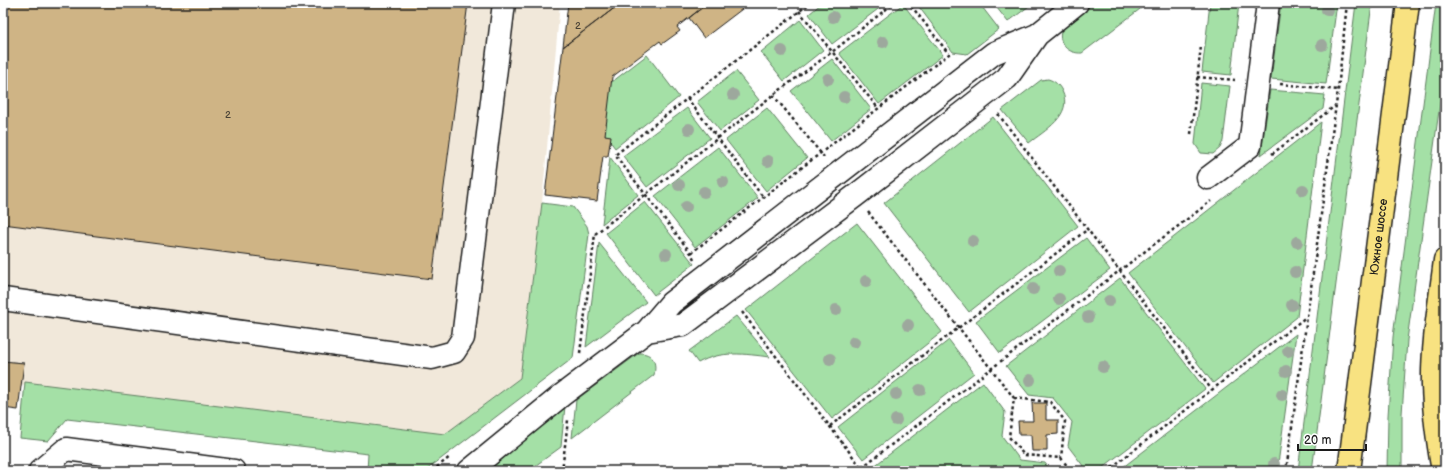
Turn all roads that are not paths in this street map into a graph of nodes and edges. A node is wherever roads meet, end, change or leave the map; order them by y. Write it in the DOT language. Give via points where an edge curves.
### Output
graph roads {
  1 [pos="504,3"];
  2 [pos="1077,3"];
  3 [pos="1268,3"];
  4 [pos="1408,3"];
  5 [pos="1036,35"];
  6 [pos="1212,188"];
  7 [pos="1445,260"];
  8 [pos="3,299"];
  9 [pos="647,331"];
  10 [pos="40,471"];
  11 [pos="234,471"];
  12 [pos="469,471"];
  13 [pos="1348,471"];
  14 [pos="1443,471"];
  1 -- 8 [label="street" via="463,338 454,352 432,358"];
  2 -- 5 [label="street"];
  3 -- 6 [label="street" via="1250,146"];
  4 -- 13 [label="main road, Южное шоссе"];
  5 -- 9 [label="street" via="994,53 671,303"];
  5 -- 9 [label="street" via="1007,78 855,196 683,325"];
  7 -- 14 [label="main road" via="1435,338 1433,385 1435,424"];
  9 -- 12 [label="street" via="562,395"];
  10 -- 11 [label="street" via="66,449"];
}
